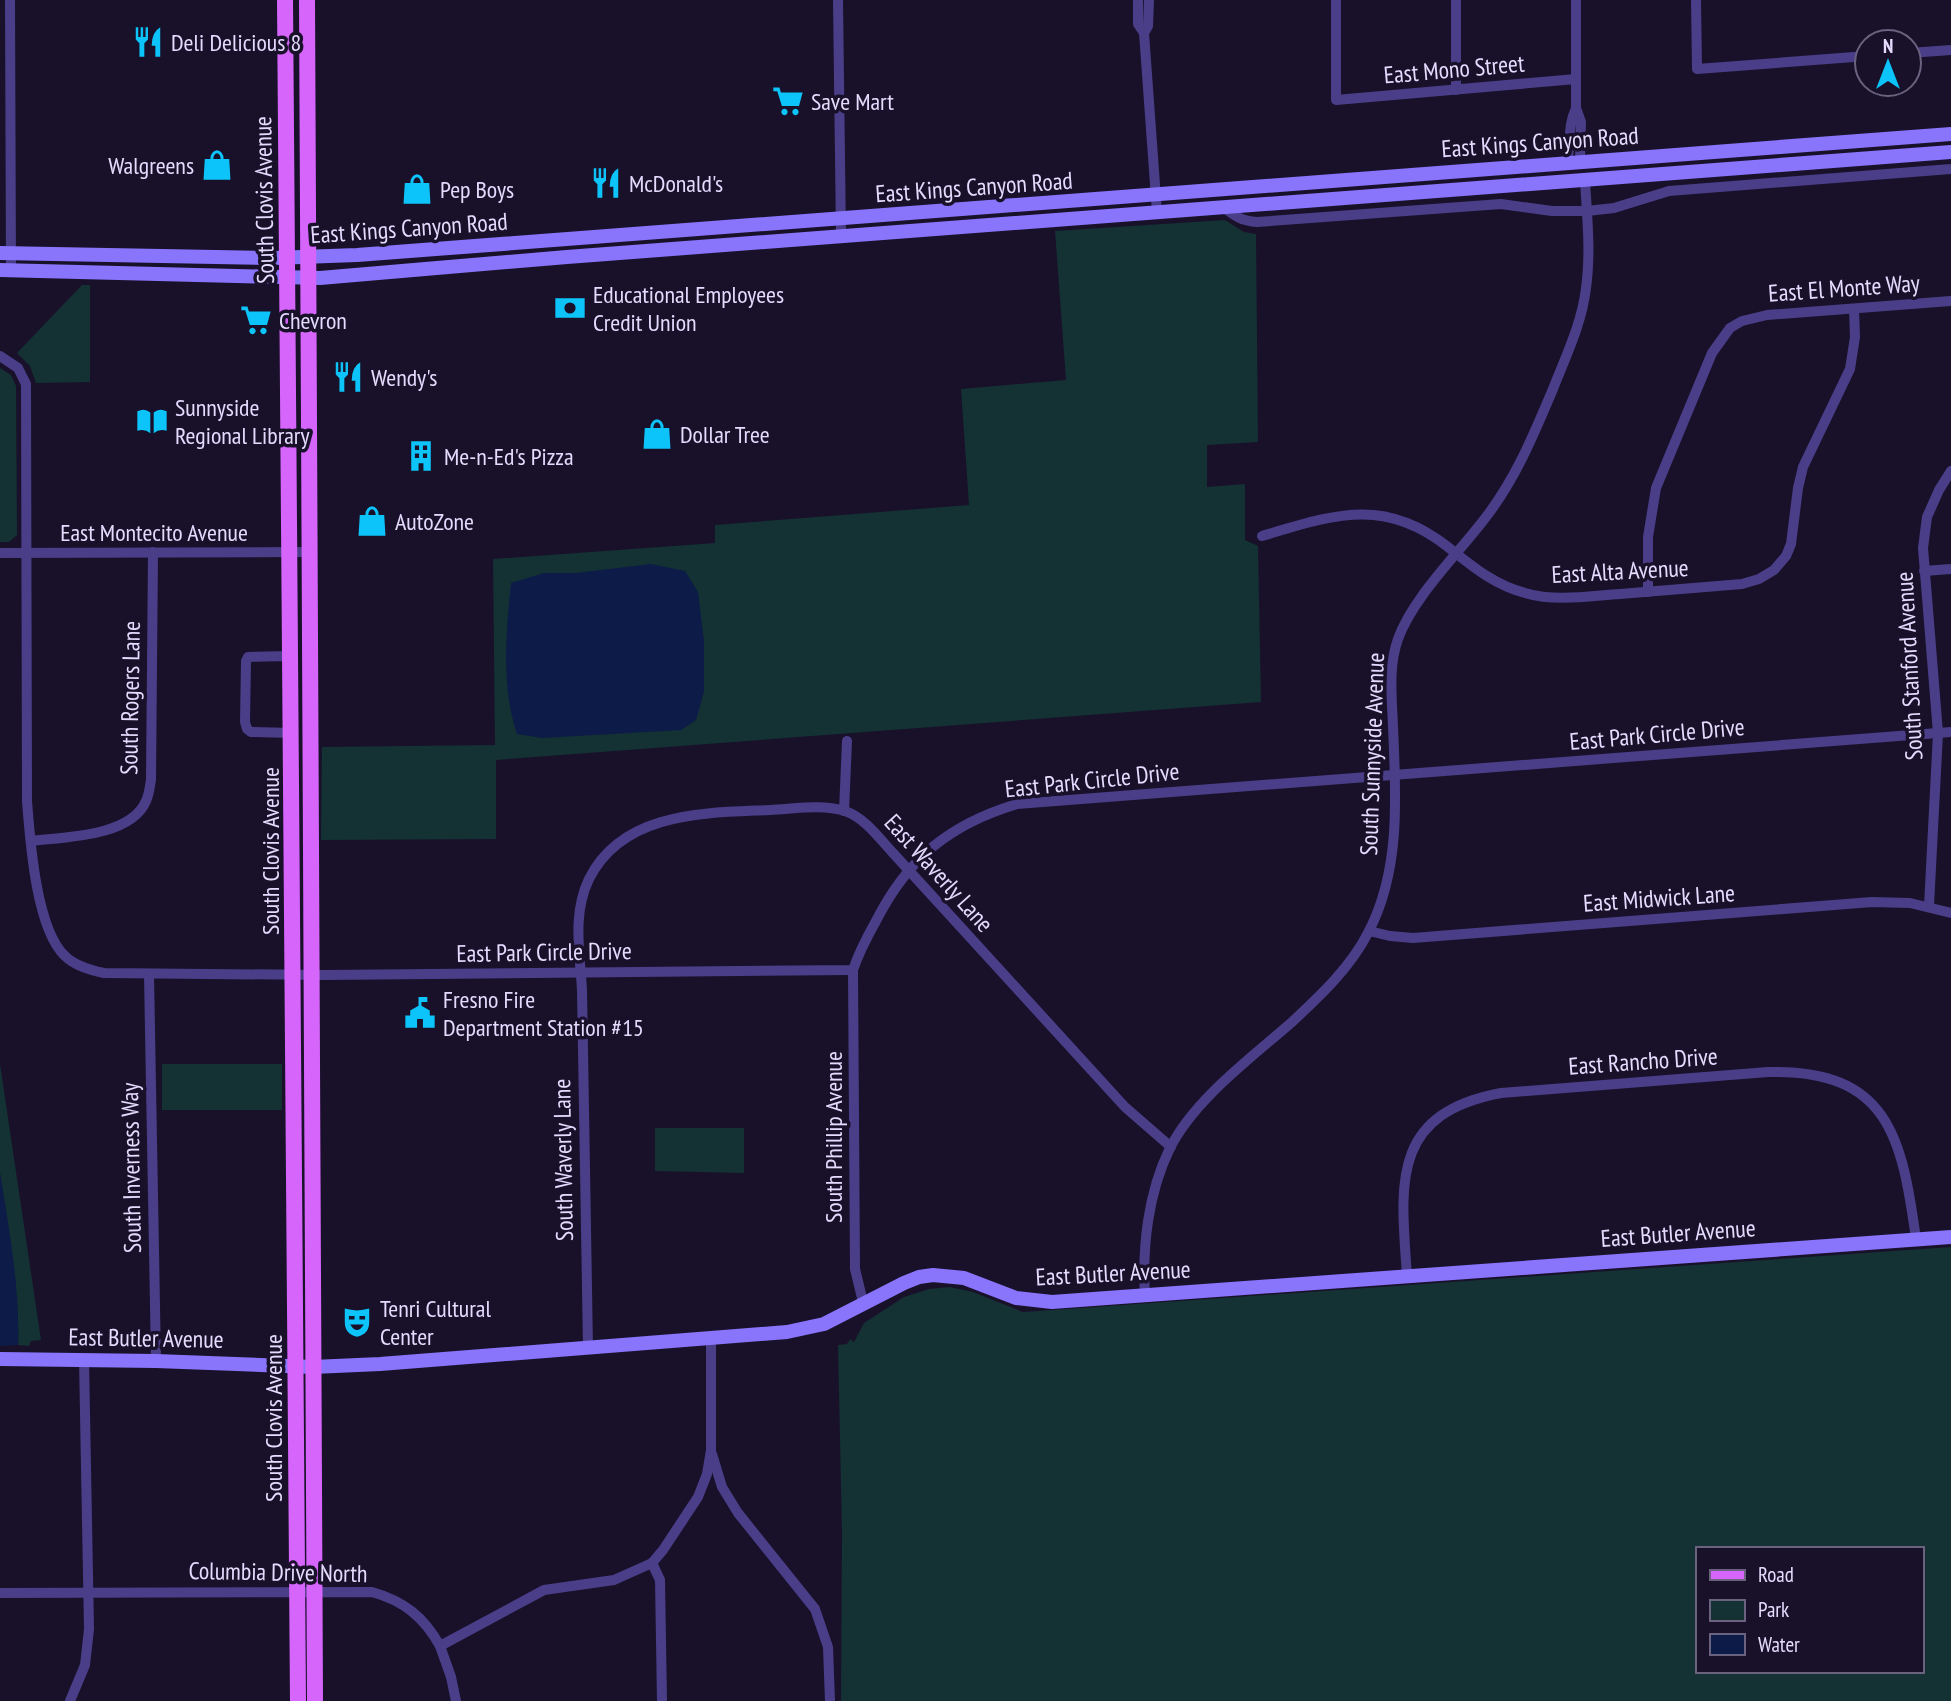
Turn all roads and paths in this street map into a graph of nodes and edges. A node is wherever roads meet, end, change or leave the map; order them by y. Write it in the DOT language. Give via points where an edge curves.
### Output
graph roads {
  1 [pos="10,0"];
  2 [pos="285,0"];
  3 [pos="297,0"];
  4 [pos="307,0"];
  5 [pos="838,0"];
  6 [pos="1138,0"];
  7 [pos="1149,0"];
  8 [pos="1336,0"];
  9 [pos="1456,0"];
  10 [pos="1576,0"];
  11 [pos="1696,0"];
  12 [pos="308,30"];
  13 [pos="1143,33"];
  14 [pos="286,48"];
  15 [pos="1951,50"];
  16 [pos="1923,52"];
  17 [pos="1853,57"];
  18 [pos="1576,79"];
  19 [pos="1456,90"];
  20 [pos="308,93"];
  21 [pos="1951,134"];
  22 [pos="1729,152"];
  23 [pos="1951,152"];
  24 [pos="1573,163"];
  25 [pos="1951,169"];
  26 [pos="1585,181"];
  27 [pos="1441,191"];
  28 [pos="1156,195"];
  29 [pos="1223,207"];
  30 [pos="1587,211"];
  31 [pos="1157,212"];
  32 [pos="839,220"];
  33 [pos="659,233"];
  34 [pos="841,236"];
  35 [pos="5,253"];
  36 [pos="287,258"];
  37 [pos="309,258"];
  38 [pos="554,258"];
  39 [pos="5,270"];
  40 [pos="287,278"];
  41 [pos="308,278"];
  42 [pos="1951,301"];
  43 [pos="1854,309"];
  44 [pos="0,356"];
  45 [pos="1951,471"];
  46 [pos="1262,536"];
  47 [pos="153,552"];
  48 [pos="291,552"];
  49 [pos="309,552"];
  50 [pos="0,553"];
  51 [pos="27,553"];
  52 [pos="1457,553"];
  53 [pos="1951,569"];
  54 [pos="1924,571"];
  55 [pos="1648,592"];
  56 [pos="291,656"];
  57 [pos="1951,732"];
  58 [pos="292,733"];
  59 [pos="1938,733"];
  60 [pos="847,741"];
  61 [pos="1395,776"];
  62 [pos="844,811"];
  63 [pos="31,842"];
  64 [pos="907,871"];
  65 [pos="1929,906"];
  66 [pos="1951,913"];
  67 [pos="1369,931"];
  68 [pos="853,970"];
  69 [pos="579,972"];
  70 [pos="149,975"];
  71 [pos="293,975"];
  72 [pos="311,975"];
  73 [pos="1171,1147"];
  74 [pos="1951,1237"];
  75 [pos="1916,1239"];
  76 [pos="1407,1276"];
  77 [pos="1145,1296"];
  78 [pos="863,1302"];
  79 [pos="711,1339"];
  80 [pos="588,1348"];
  81 [pos="0,1359"];
  82 [pos="84,1359"];
  83 [pos="156,1361"];
  84 [pos="295,1365"];
  85 [pos="313,1367"];
  86 [pos="711,1450"];
  87 [pos="652,1563"];
  88 [pos="315,1590"];
  89 [pos="297,1591"];
  90 [pos="87,1592"];
  91 [pos="0,1593"];
  92 [pos="440,1646"];
  93 [pos="71,1701"];
  94 [pos="298,1701"];
  95 [pos="315,1701"];
  96 [pos="456,1701"];
  97 [pos="662,1701"];
  98 [pos="830,1701"];
  1 -- 35 [label="street"];
  2 -- 14 [label="main road, South Clovis Avenue"];
  3 -- 12 [label="main road"];
  4 -- 12 [label="main road, South Clovis Avenue"];
  5 -- 32 [label="street"];
  6 -- 13 [label="street" via="1138,24"];
  7 -- 13 [label="street" via="1148,26"];
  8 -- 19 [label="street, East Mono Street" via="1336,100"];
  9 -- 19 [label="street"];
  10 -- 18 [label="street"];
  11 -- 17 [label="street" via="1698,69"];
  12 -- 20 [label="main road, South Clovis Avenue"];
  13 -- 28 [label="street"];
  14 -- 20 [label="main road" via="296,54 298,82"];
  14 -- 36 [label="main road, South Clovis Avenue"];
  15 -- 16 [label="street"];
  18 -- 19 [label="street, East Mono Street"];
  18 -- 24 [label="street" via="1581,122"];
  20 -- 37 [label="main road, South Clovis Avenue"];
  21 -- 22 [label="main road, East Kings Canyon Road"];
  22 -- 24 [label="main road, East Kings Canyon Road"];
  22 -- 26 [label="main road" via="1704,162 1595,170"];
  23 -- 26 [label="main road, East Kings Canyon Road"];
  24 -- 27 [label="main road" via="1575,168 1564,172 1467,180"];
  24 -- 28 [label="main road, East Kings Canyon Road"];
  25 -- 30 [label="street, East Kings Canyon Road" via="1669,191"];
  26 -- 27 [label="main road, East Kings Canyon Road"];
  26 -- 30 [label="street, South Sunnyside Avenue"];
  27 -- 29 [label="main road, East Kings Canyon Road"];
  28 -- 31 [label="street"];
  28 -- 32 [label="main road, East Kings Canyon Road"];
  29 -- 30 [label="street, East Kings Canyon Road" via="1236,217 1257,222 1502,204"];
  29 -- 31 [label="main road, East Kings Canyon Road"];
  30 -- 52 [label="street, South Sunnyside Avenue" via="1586,291 1571,345 1513,476"];
  31 -- 34 [label="main road, East Kings Canyon Road"];
  32 -- 33 [label="main road, East Kings Canyon Road"];
  32 -- 34 [label="street"];
  33 -- 37 [label="main road, East Kings Canyon Road"];
  33 -- 38 [label="main road" via="649,242 560,250"];
  34 -- 38 [label="main road, East Kings Canyon Road"];
  35 -- 36 [label="main road, East Kings Canyon Road"];
  35 -- 39 [label="street"];
  36 -- 37 [label="main road, East Kings Canyon Road"];
  36 -- 40 [label="main road, South Clovis Avenue"];
  37 -- 41 [label="main road, South Clovis Avenue"];
  38 -- 41 [label="main road, East Kings Canyon Road"];
  39 -- 40 [label="main road, East Kings Canyon Road"];
  40 -- 41 [label="main road, East Kings Canyon Road"];
  40 -- 48 [label="main road, South Clovis Avenue"];
  41 -- 49 [label="main road, South Clovis Avenue"];
  42 -- 43 [label="street, East El Monte Way"];
  43 -- 55 [label="street, East Alta Avenue" via="1850,369 1803,467 1786,556 1774,570 1742,584"];
  43 -- 55 [label="street, East El Monte Way" via="1767,314 1730,328 1712,353 1656,488 1648,537"];
  44 -- 51 [label="street" via="18,368 26,384"];
  45 -- 54 [label="street, South Stanford Avenue" via="1927,517"];
  46 -- 52 [label="street, East Alta Avenue" via="1323,518 1365,513 1413,524"];
  47 -- 48 [label="street, East Montecito Avenue"];
  47 -- 51 [label="street, East Montecito Avenue"];
  47 -- 63 [label="street, South Rogers Lane" via="151,780 146,803 114,828"];
  48 -- 49 [label="street, East Montecito Avenue"];
  48 -- 56 [label="main road, South Clovis Avenue"];
  49 -- 72 [label="main road, South Clovis Avenue"];
  50 -- 51 [label="street, East Montecito Avenue"];
  51 -- 63 [label="street"];
  52 -- 55 [label="street, East Alta Avenue" via="1497,583 1526,594 1559,598"];
  52 -- 61 [label="street, South Sunnyside Avenue" via="1418,603 1398,640 1392,684"];
  53 -- 54 [label="street"];
  54 -- 59 [label="street, South Stanford Avenue"];
  56 -- 58 [label="main road, South Clovis Avenue"];
  56 -- 58 [label="street" via="248,657 245,722 251,732"];
  57 -- 59 [label="street, East Park Circle Drive"];
  58 -- 71 [label="main road, South Clovis Avenue"];
  59 -- 61 [label="street, East Park Circle Drive"];
  59 -- 65 [label="street, South Stanford Avenue"];
  60 -- 62 [label="street"];
  61 -- 64 [label="street, East Park Circle Drive" via="1017,804 968,822 930,848"];
  61 -- 67 [label="street, South Sunnyside Avenue" via="1388,870"];
  62 -- 64 [label="street, East Waverly Lane" via="865,823"];
  62 -- 69 [label="street" via="819,808 696,814 652,824 633,834 607,855 589,879 578,928"];
  63 -- 70 [label="street, East Park Circle Drive" via="44,919 52,940 66,957 104,973"];
  64 -- 68 [label="street, East Park Circle Drive" via="886,900"];
  64 -- 73 [label="street, East Waverly Lane" via="1125,1107"];
  65 -- 66 [label="street, East Midwick Lane"];
  65 -- 67 [label="street, East Midwick Lane" via="1872,902 1413,938"];
  67 -- 73 [label="street, South Sunnyside Avenue" via="1321,995 1205,1101"];
  68 -- 69 [label="street, East Park Circle Drive"];
  68 -- 78 [label="street, South Phillip Avenue" via="855,1269"];
  69 -- 72 [label="street, East Park Circle Drive"];
  69 -- 80 [label="street, South Waverly Lane"];
  70 -- 71 [label="street, East Park Circle Drive"];
  70 -- 83 [label="street, South Inverness Way"];
  71 -- 72 [label="street, East Park Circle Drive"];
  71 -- 84 [label="main road, South Clovis Avenue"];
  72 -- 85 [label="main road, South Clovis Avenue"];
  73 -- 77 [label="street, South Sunnyside Avenue" via="1149,1224"];
  74 -- 75 [label="main road, East Butler Avenue"];
  75 -- 76 [label="main road, East Butler Avenue"];
  75 -- 76 [label="street, East Rancho Drive" via="1901,1157 1883,1116 1862,1097 1828,1078 1768,1072 1501,1093 1446,1112 1419,1141 1407,1166 1402,1203"];
  76 -- 77 [label="main road, East Butler Avenue"];
  77 -- 78 [label="main road, East Butler Avenue" via="1036,1302 964,1278 933,1275"];
  78 -- 79 [label="main road, East Butler Avenue" via="814,1327"];
  79 -- 80 [label="main road, East Butler Avenue"];
  79 -- 86 [label="street"];
  80 -- 85 [label="main road, East Butler Avenue"];
  81 -- 82 [label="main road, East Butler Avenue"];
  82 -- 83 [label="main road, East Butler Avenue"];
  82 -- 90 [label="street"];
  83 -- 84 [label="main road, East Butler Avenue"];
  84 -- 85 [label="main road, East Butler Avenue"];
  84 -- 89 [label="main road, South Clovis Avenue"];
  85 -- 88 [label="main road, South Clovis Avenue"];
  86 -- 87 [label="street" via="698,1497"];
  86 -- 98 [label="street" via="722,1487 734,1506 816,1609 828,1647"];
  87 -- 92 [label="street" via="614,1580 544,1590"];
  87 -- 97 [label="street" via="660,1580"];
  88 -- 89 [label="street, Columbia Drive North"];
  88 -- 92 [label="street, Columbia Drive North" via="387,1596 417,1615"];
  88 -- 95 [label="main road, South Clovis Avenue"];
  89 -- 90 [label="street, Columbia Drive North"];
  89 -- 94 [label="main road, South Clovis Avenue"];
  90 -- 91 [label="street, Columbia Drive North"];
  90 -- 93 [label="street" via="85,1665"];
  92 -- 96 [label="street"];
}
